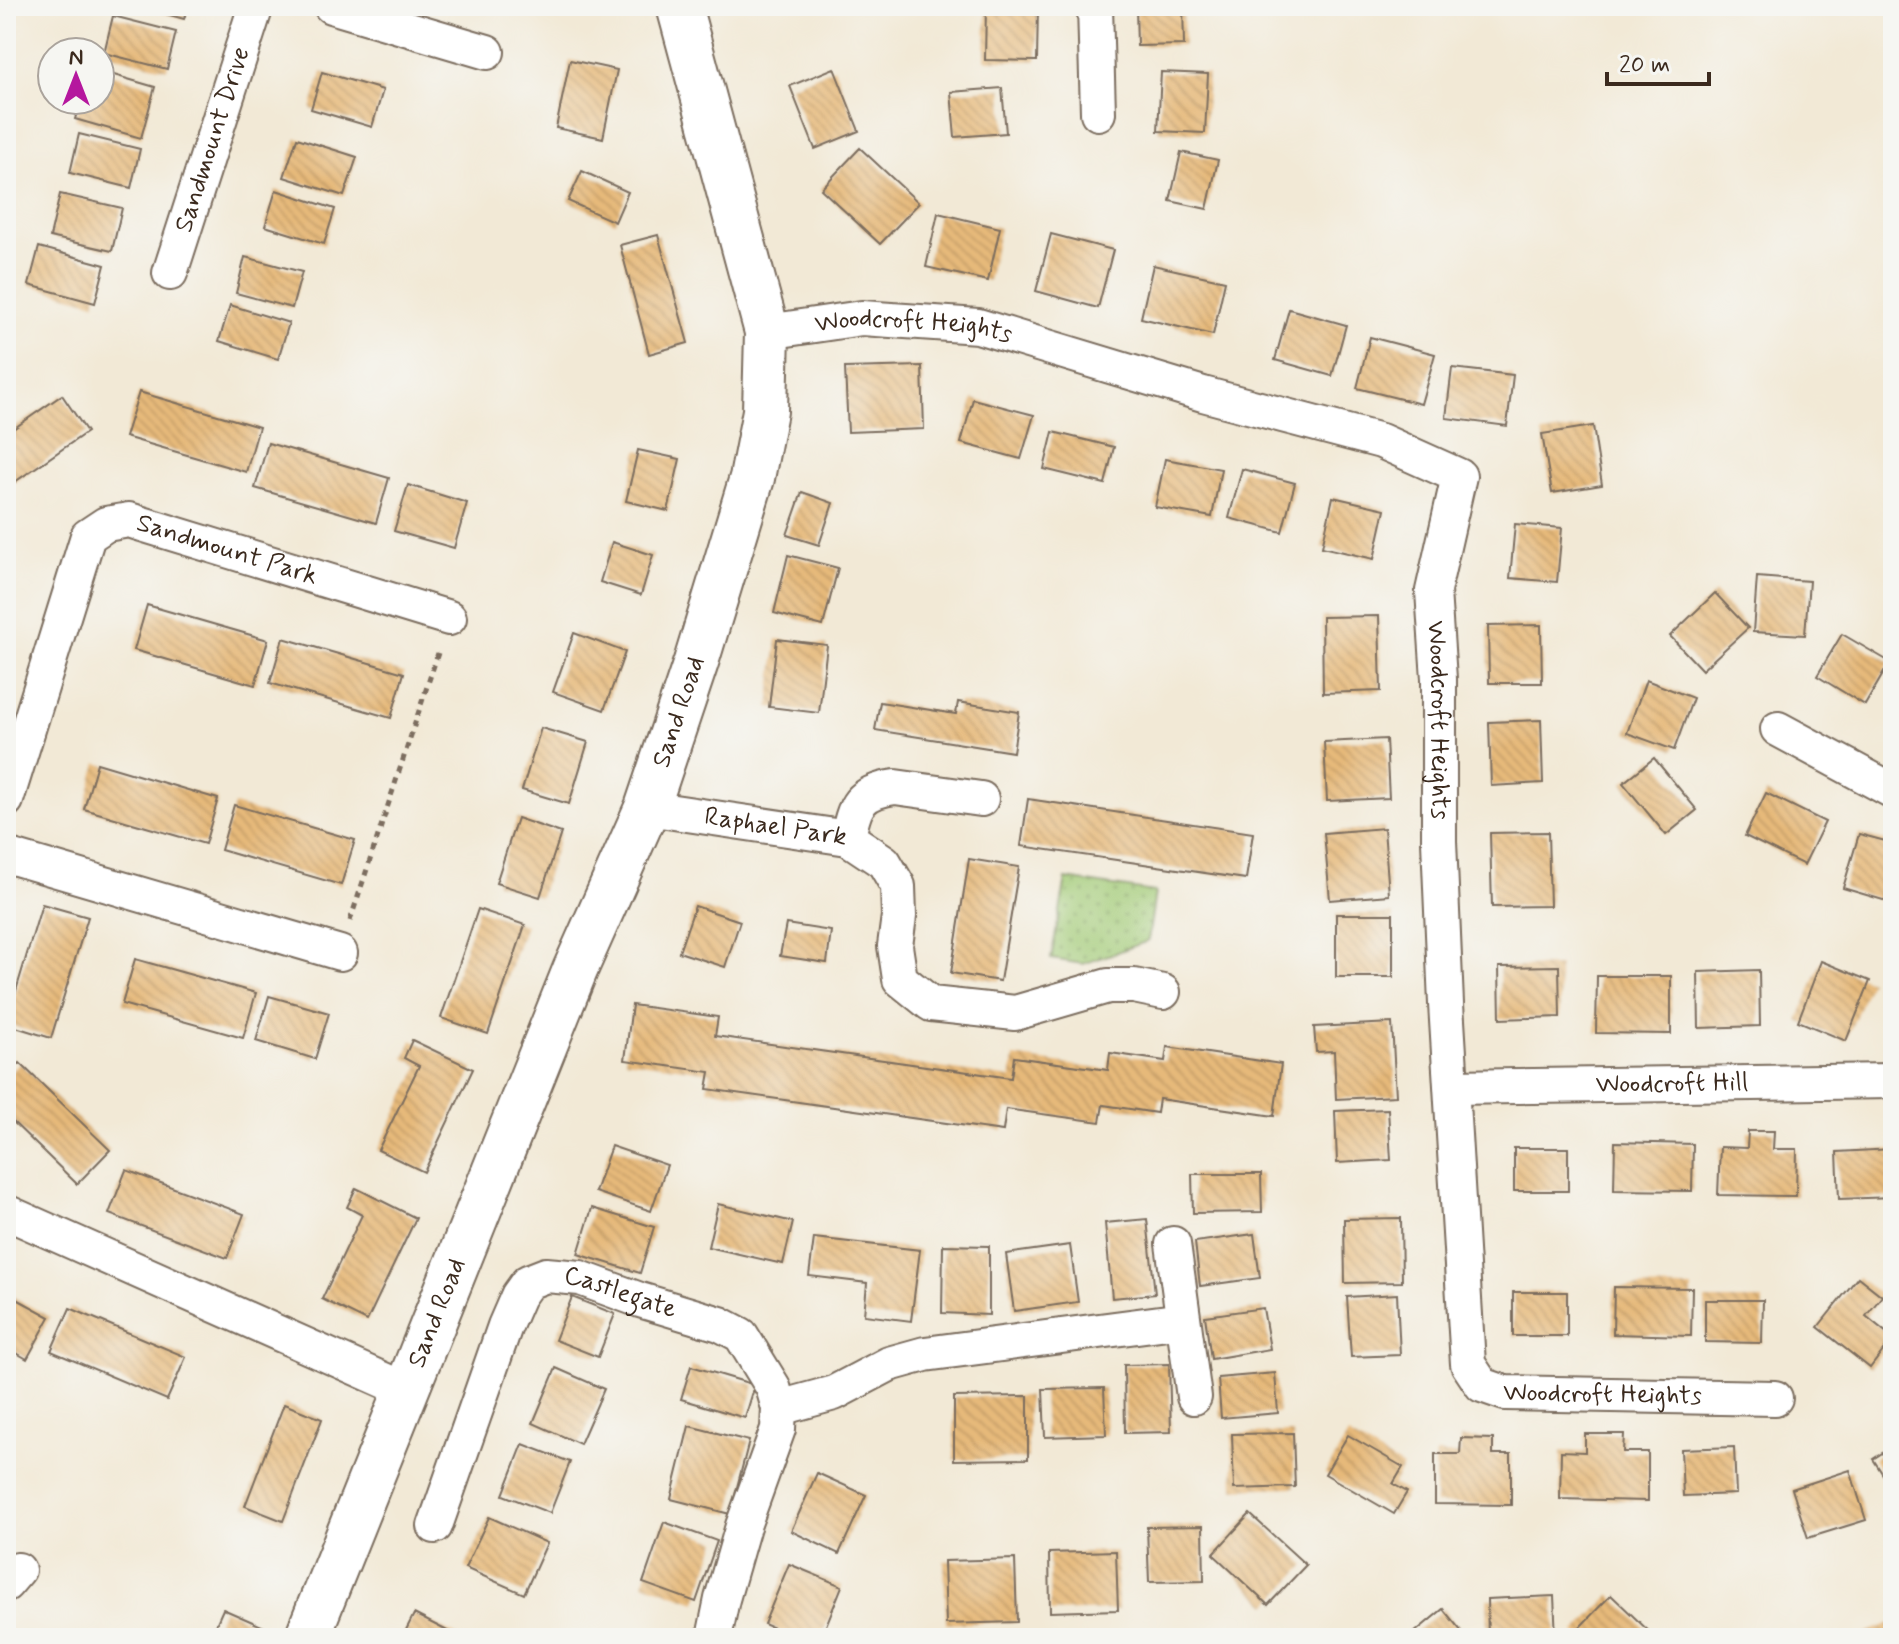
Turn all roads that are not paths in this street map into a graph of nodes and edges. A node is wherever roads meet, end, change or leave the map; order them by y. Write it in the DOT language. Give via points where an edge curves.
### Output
graph roads {
  1 [pos="256,6"];
  2 [pos="331,6"];
  3 [pos="679,6"];
  4 [pos="1095,6"];
  5 [pos="487,52"];
  6 [pos="1098,113"];
  7 [pos="170,273"];
  8 [pos="767,332"];
  9 [pos="449,618"];
  10 [pos="1778,729"];
  11 [pos="1893,791"];
  12 [pos="981,799"];
  13 [pos="6,800"];
  14 [pos="647,808"];
  15 [pos="848,838"];
  16 [pos="6,855"];
  17 [pos="340,953"];
  18 [pos="1163,992"];
  19 [pos="1893,1081"];
  20 [pos="1452,1087"];
  21 [pos="6,1212"];
  22 [pos="1173,1244"];
  23 [pos="1183,1320"];
  24 [pos="406,1390"];
  25 [pos="1194,1397"];
  26 [pos="1775,1398"];
  27 [pos="779,1408"];
  28 [pos="435,1526"];
  29 [pos="307,1638"];
  30 [pos="714,1638"];
  1 -- 7 [label="street, Sandmount Drive"];
  2 -- 5 [label="street"];
  3 -- 8 [label="street, Sand Road"];
  4 -- 6 [label="street"];
  8 -- 14 [label="street, Sand Road" via="765,411 752,478"];
  8 -- 20 [label="street, Woodcroft Heights" via="862,318 978,326 1381,441 1459,476 1433,591"];
  9 -- 13 [label="street, Sandmount Park" via="129,520 106,524 88,536"];
  10 -- 11 [label="street"];
  12 -- 15 [label="street" via="882,789 859,802"];
  14 -- 15 [label="street, Raphael Park"];
  14 -- 24 [label="street, Sand Road" via="575,970"];
  15 -- 18 [label="street, Raphael Park" via="884,862 898,886 895,946 900,979 931,1004 1015,1013 1108,986"];
  16 -- 17 [label="street"];
  19 -- 20 [label="street, Woodcroft Hill"];
  20 -- 26 [label="street, Woodcroft Heights" via="1468,1364 1482,1385 1505,1393"];
  21 -- 24 [label="street, Sand Road"];
  22 -- 23 [label="street"];
  23 -- 25 [label="street"];
  23 -- 27 [label="street" via="925,1354 889,1364 834,1393"];
  24 -- 29 [label="street, Sand Road"];
  27 -- 28 [label="street, Castlegate" via="773,1387 741,1335 580,1278 546,1275 528,1282 518,1296"];
  27 -- 30 [label="street" via="775,1444 743,1526"];
}
